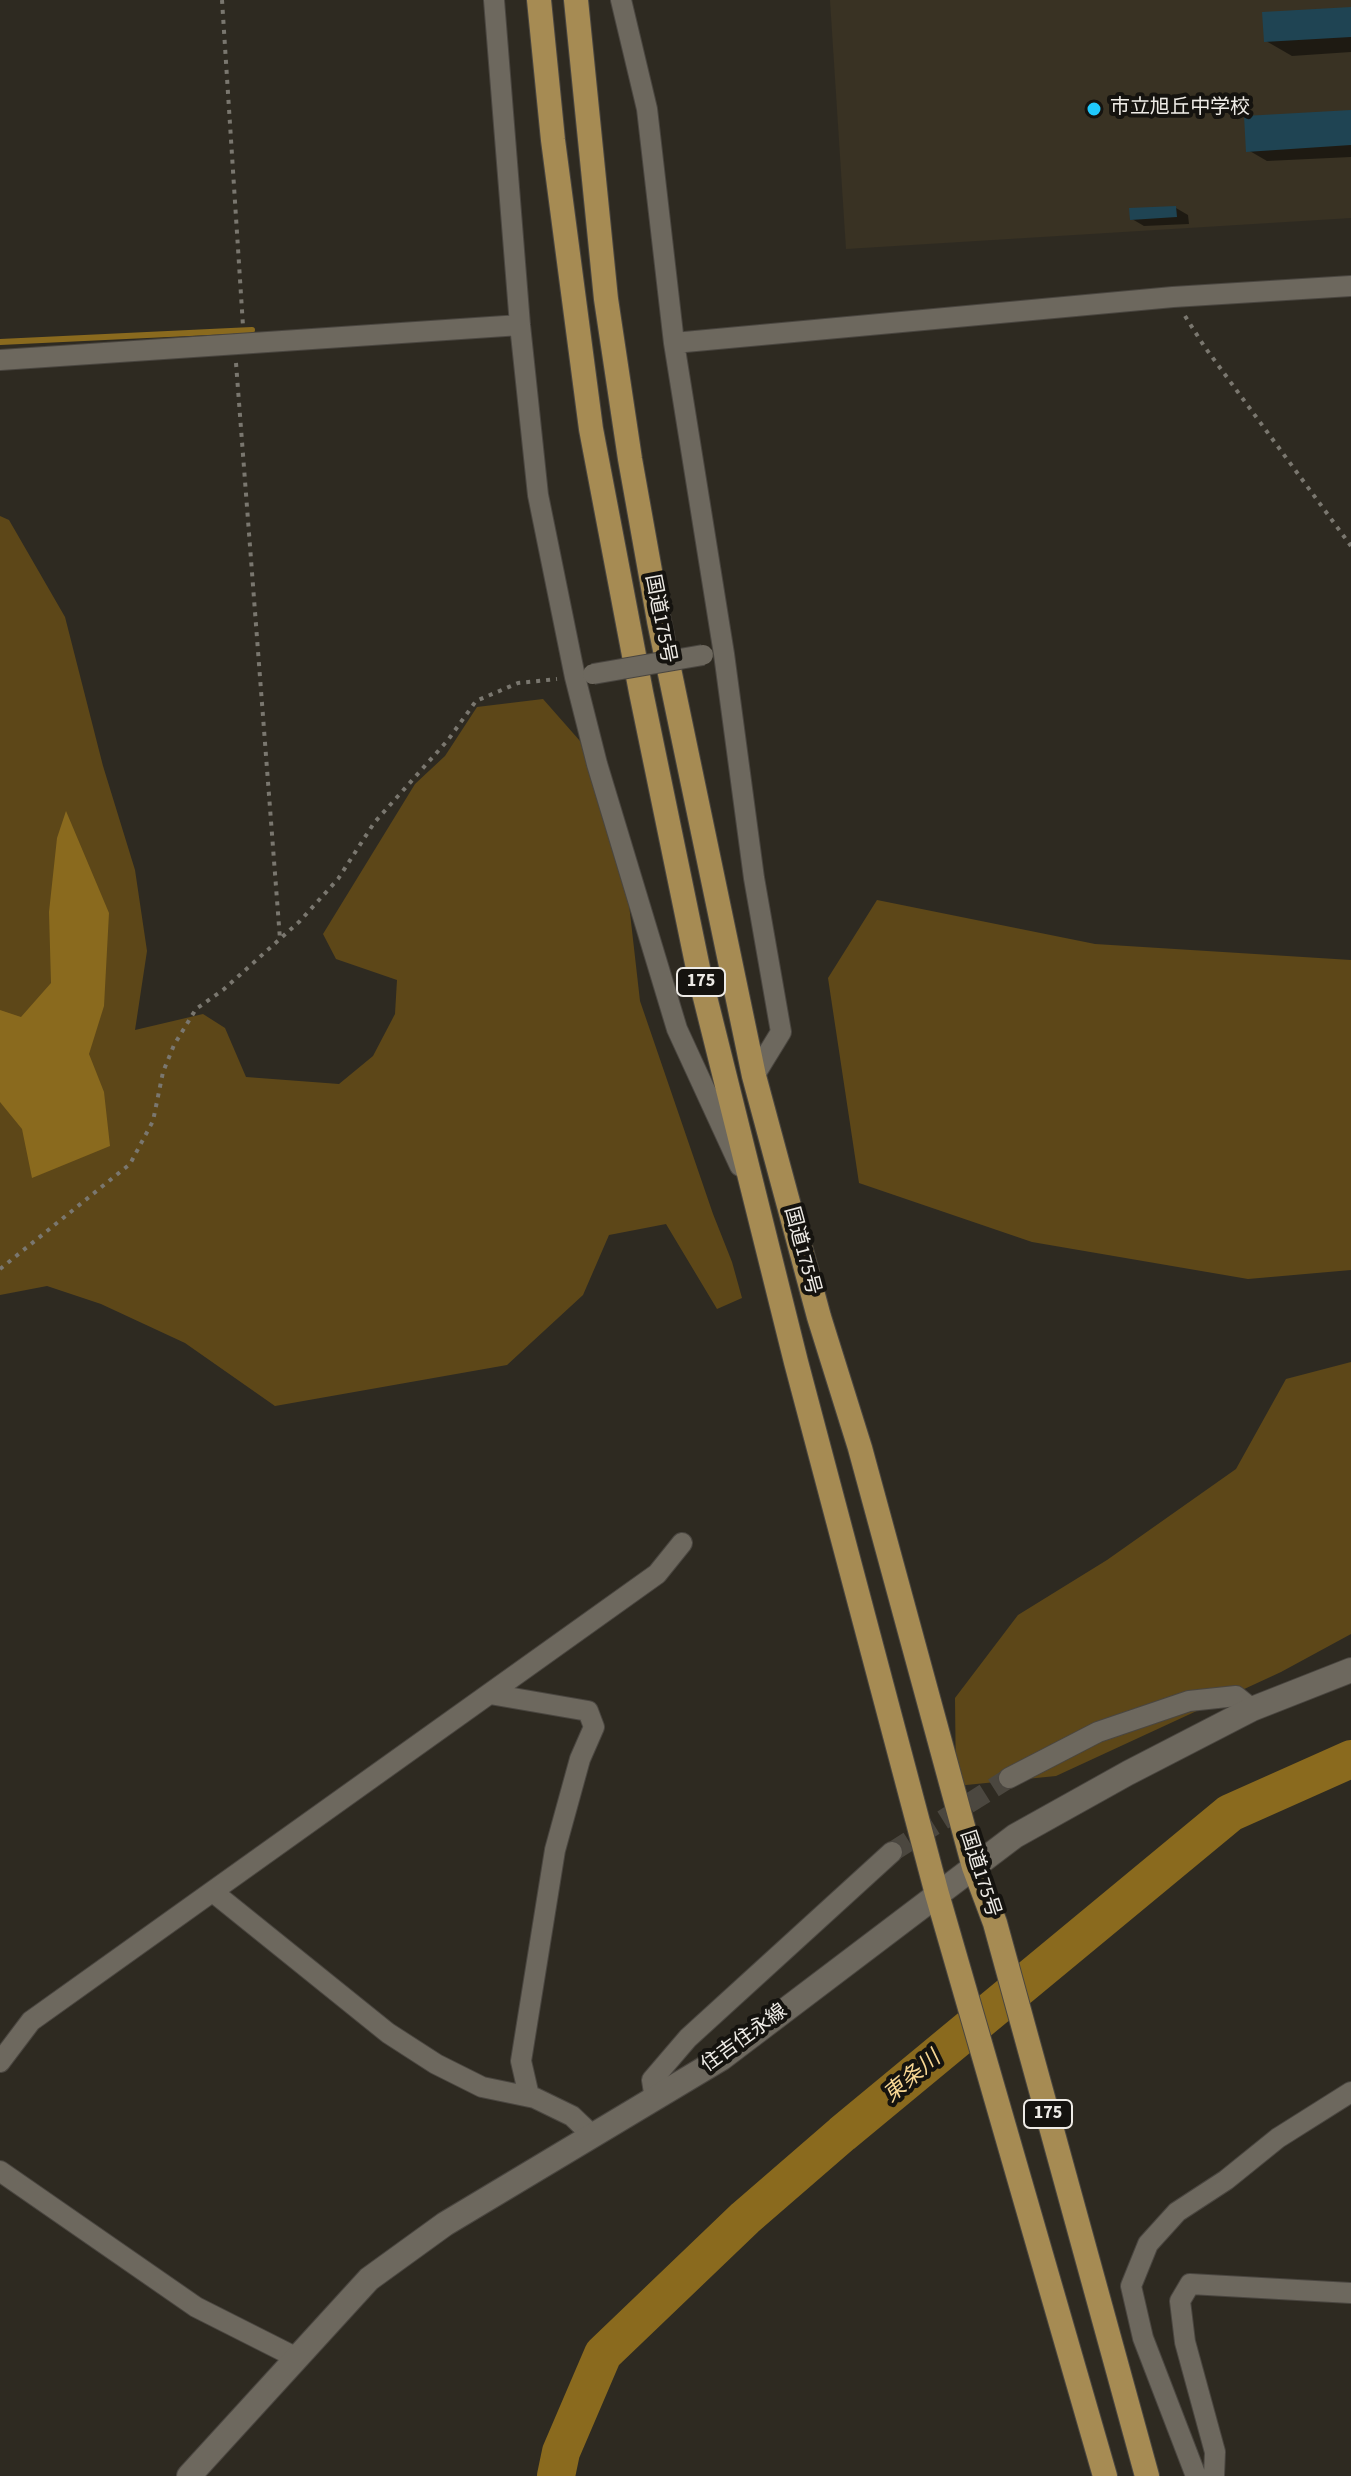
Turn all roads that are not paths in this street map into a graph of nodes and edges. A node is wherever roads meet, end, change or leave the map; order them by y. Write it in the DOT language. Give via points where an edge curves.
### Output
graph roads {
  1 [pos="494,0"];
  2 [pos="539,0"];
  3 [pos="576,0"];
  4 [pos="621,0"];
  5 [pos="1351,286"];
  6 [pos="520,325"];
  7 [pos="674,343"];
  8 [pos="0,360"];
  9 [pos="714,655"];
  10 [pos="584,676"];
  11 [pos="754,1076"];
  12 [pos="759,1208"];
  13 [pos="682,1543"];
  14 [pos="1351,1670"];
  15 [pos="490,1694"];
  16 [pos="1252,1709"];
  17 [pos="1009,1778"];
  18 [pos="892,1852"];
  19 [pos="974,1867"];
  20 [pos="213,1892"];
  21 [pos="937,1894"];
  22 [pos="0,2062"];
  23 [pos="1351,2092"];
  24 [pos="529,2096"];
  25 [pos="655,2099"];
  26 [pos="593,2136"];
  27 [pos="0,2171"];
  28 [pos="1351,2293"];
  29 [pos="297,2358"];
  30 [pos="189,2476"];
  31 [pos="1105,2476"];
  32 [pos="1147,2476"];
  33 [pos="1196,2476"];
  34 [pos="1214,2476"];
  1 -- 6 [label="street"];
  2 -- 12 [label="highway, 国道175号 / 175" via="591,429 699,973"];
  3 -- 11 [label="highway, 国道175号 / 175" via="606,299 630,459"];
  4 -- 7 [label="street" via="647,109"];
  5 -- 7 [label="street"];
  6 -- 8 [label="street"];
  6 -- 10 [label="street" via="538,495"];
  7 -- 9 [label="street"];
  9 -- 10 [label="street, bridge"];
  9 -- 11 [label="street" via="781,1032"];
  10 -- 12 [label="street" via="597,764 677,1029"];
  11 -- 19 [label="highway, 国道175号 / 175"];
  12 -- 21 [label="highway, 国道175号 / 175"];
  13 -- 15 [label="street" via="657,1574"];
  14 -- 16 [label="main road, 住吉住永線"];
  15 -- 20 [label="street"];
  15 -- 24 [label="street" via="588,1711 594,1727 555,1850 521,2061"];
  16 -- 17 [label="street" via="1236,1696 1189,1701 1098,1732"];
  16 -- 19 [label="main road, 住吉住永線" via="1015,1836"];
  18 -- 25 [label="street" via="688,2038 652,2080"];
  19 -- 21 [label="main road, 住吉住永線"];
  19 -- 32 [label="highway, 国道175号 / 175" via="995,1923"];
  20 -- 22 [label="street" via="31,2021"];
  20 -- 24 [label="street" via="388,2033 436,2064 482,2087"];
  21 -- 25 [label="main road, 住吉住永線" via="722,2058"];
  21 -- 31 [label="highway, 国道175号 / 175"];
  23 -- 33 [label="street" via="1177,2212 1148,2244 1131,2286 1143,2338"];
  24 -- 26 [label="street" via="572,2116"];
  25 -- 26 [label="main road, 住吉住永線"];
  26 -- 29 [label="main road, 住吉住永線" via="445,2224 369,2279"];
  27 -- 29 [label="street" via="196,2307"];
  28 -- 34 [label="street" via="1190,2284 1180,2301 1185,2342 1215,2452"];
  29 -- 30 [label="main road, 住吉住永線"];
}
